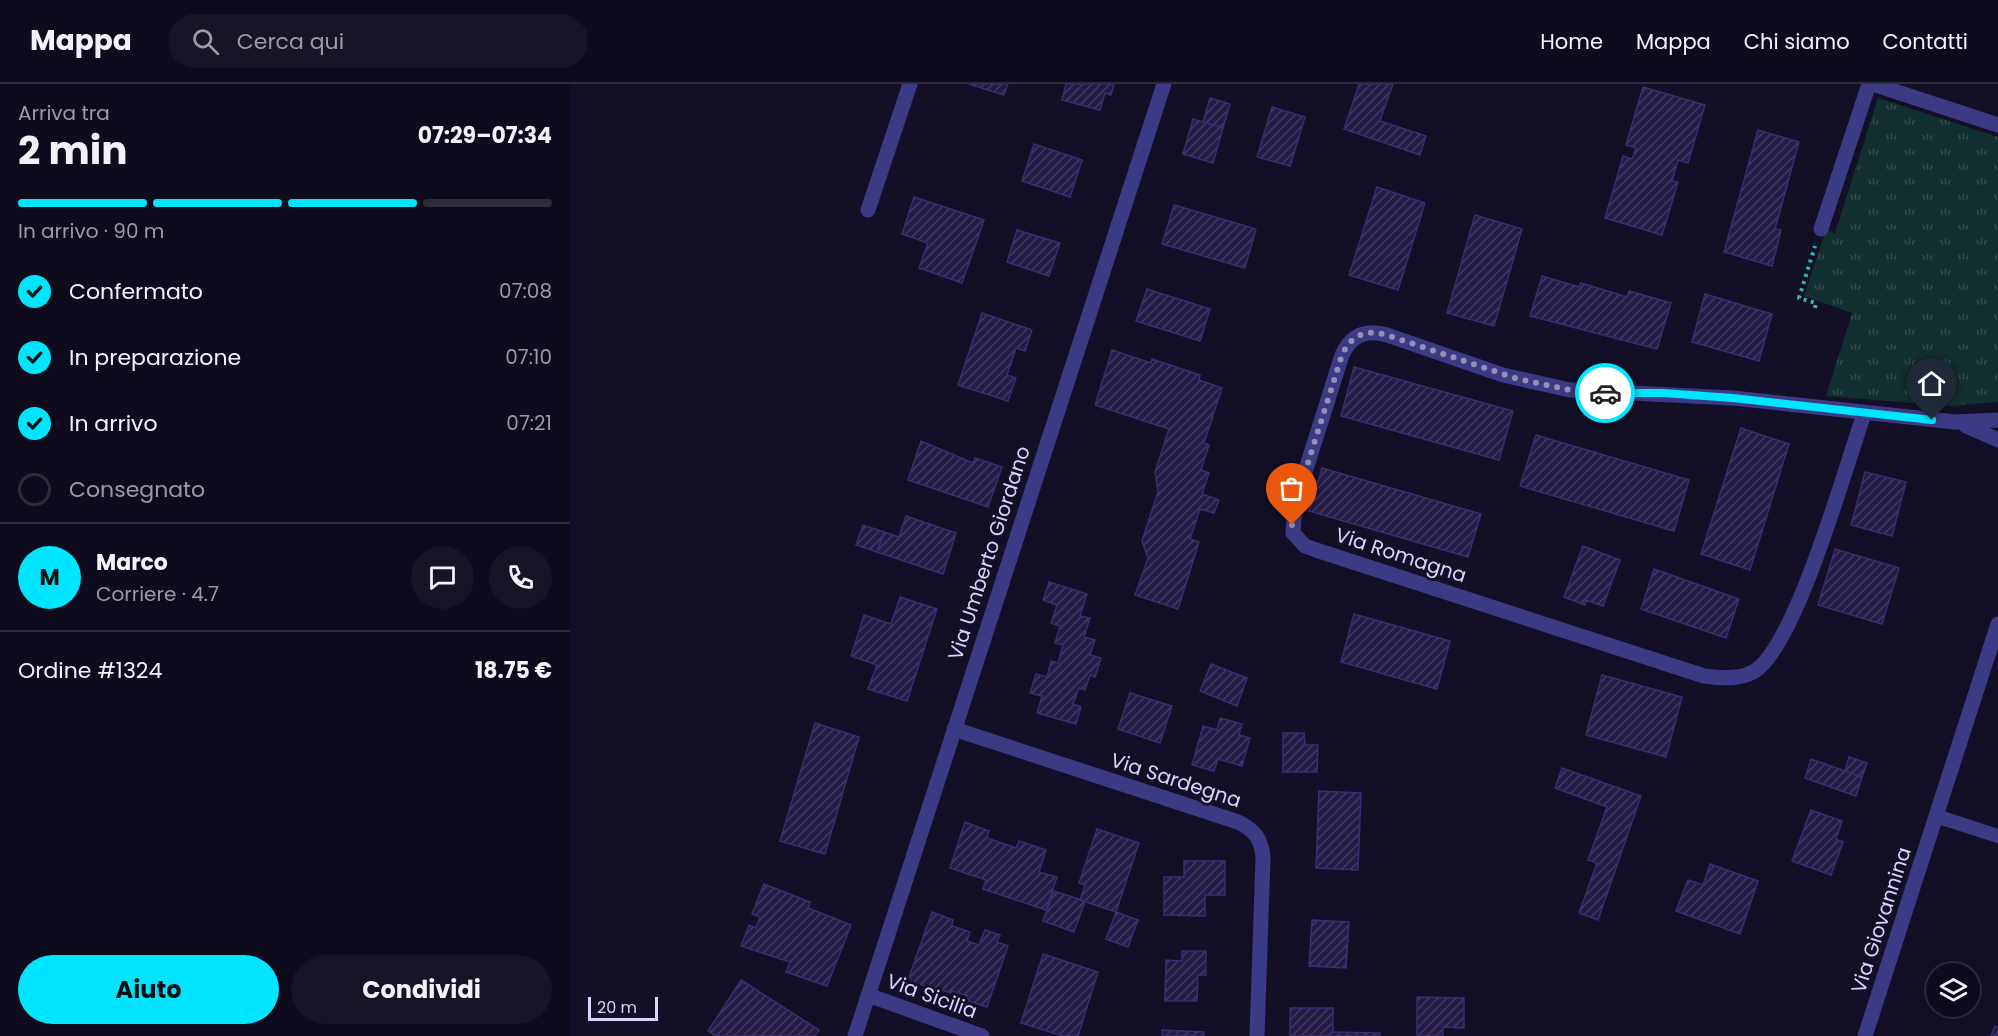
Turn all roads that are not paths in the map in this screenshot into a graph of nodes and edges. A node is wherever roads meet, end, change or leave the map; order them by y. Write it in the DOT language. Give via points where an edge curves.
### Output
graph roads {
  1 [pos="910,84"];
  2 [pos="1164,84"];
  3 [pos="1871,84"];
  4 [pos="1998,125"];
  5 [pos="868,210"];
  6 [pos="1821,229"];
  7 [pos="1864,414"];
  8 [pos="1997,420"];
  9 [pos="1954,422"];
  10 [pos="1998,440"];
  11 [pos="1998,624"];
  12 [pos="954,729"];
  13 [pos="1936,816"];
  14 [pos="1998,836"];
  15 [pos="868,995"];
  16 [pos="855,1036"];
  17 [pos="982,1036"];
  18 [pos="1257,1036"];
  19 [pos="1865,1036"];
  1 -- 5 [label="street"];
  2 -- 12 [label="street, Via Umberto Giordano"];
  3 -- 4 [label="street"];
  3 -- 6 [label="street"];
  7 -- 7 [label="street, Via Romagna" via="1733,398 1551,387 1368,332 1353,338 1342,355 1295,504 1293,533 1305,546 1316,550 1704,676 1745,676 1772,655 1792,618"];
  7 -- 9 [label="street, Via Romagna"];
  8 -- 9 [label="street, Via Romagna"];
  9 -- 10 [label="street, Via Romagna"];
  11 -- 13 [label="street, Via Giovannina"];
  12 -- 15 [label="street, Via Umberto Giordano"];
  12 -- 18 [label="street, Via Sardegna" via="1238,822 1255,833 1263,858"];
  13 -- 14 [label="lane"];
  13 -- 19 [label="street, Via Giovannina"];
  15 -- 16 [label="street, Via Umberto Giordano"];
  15 -- 17 [label="street, Via Sicilia"];
}
